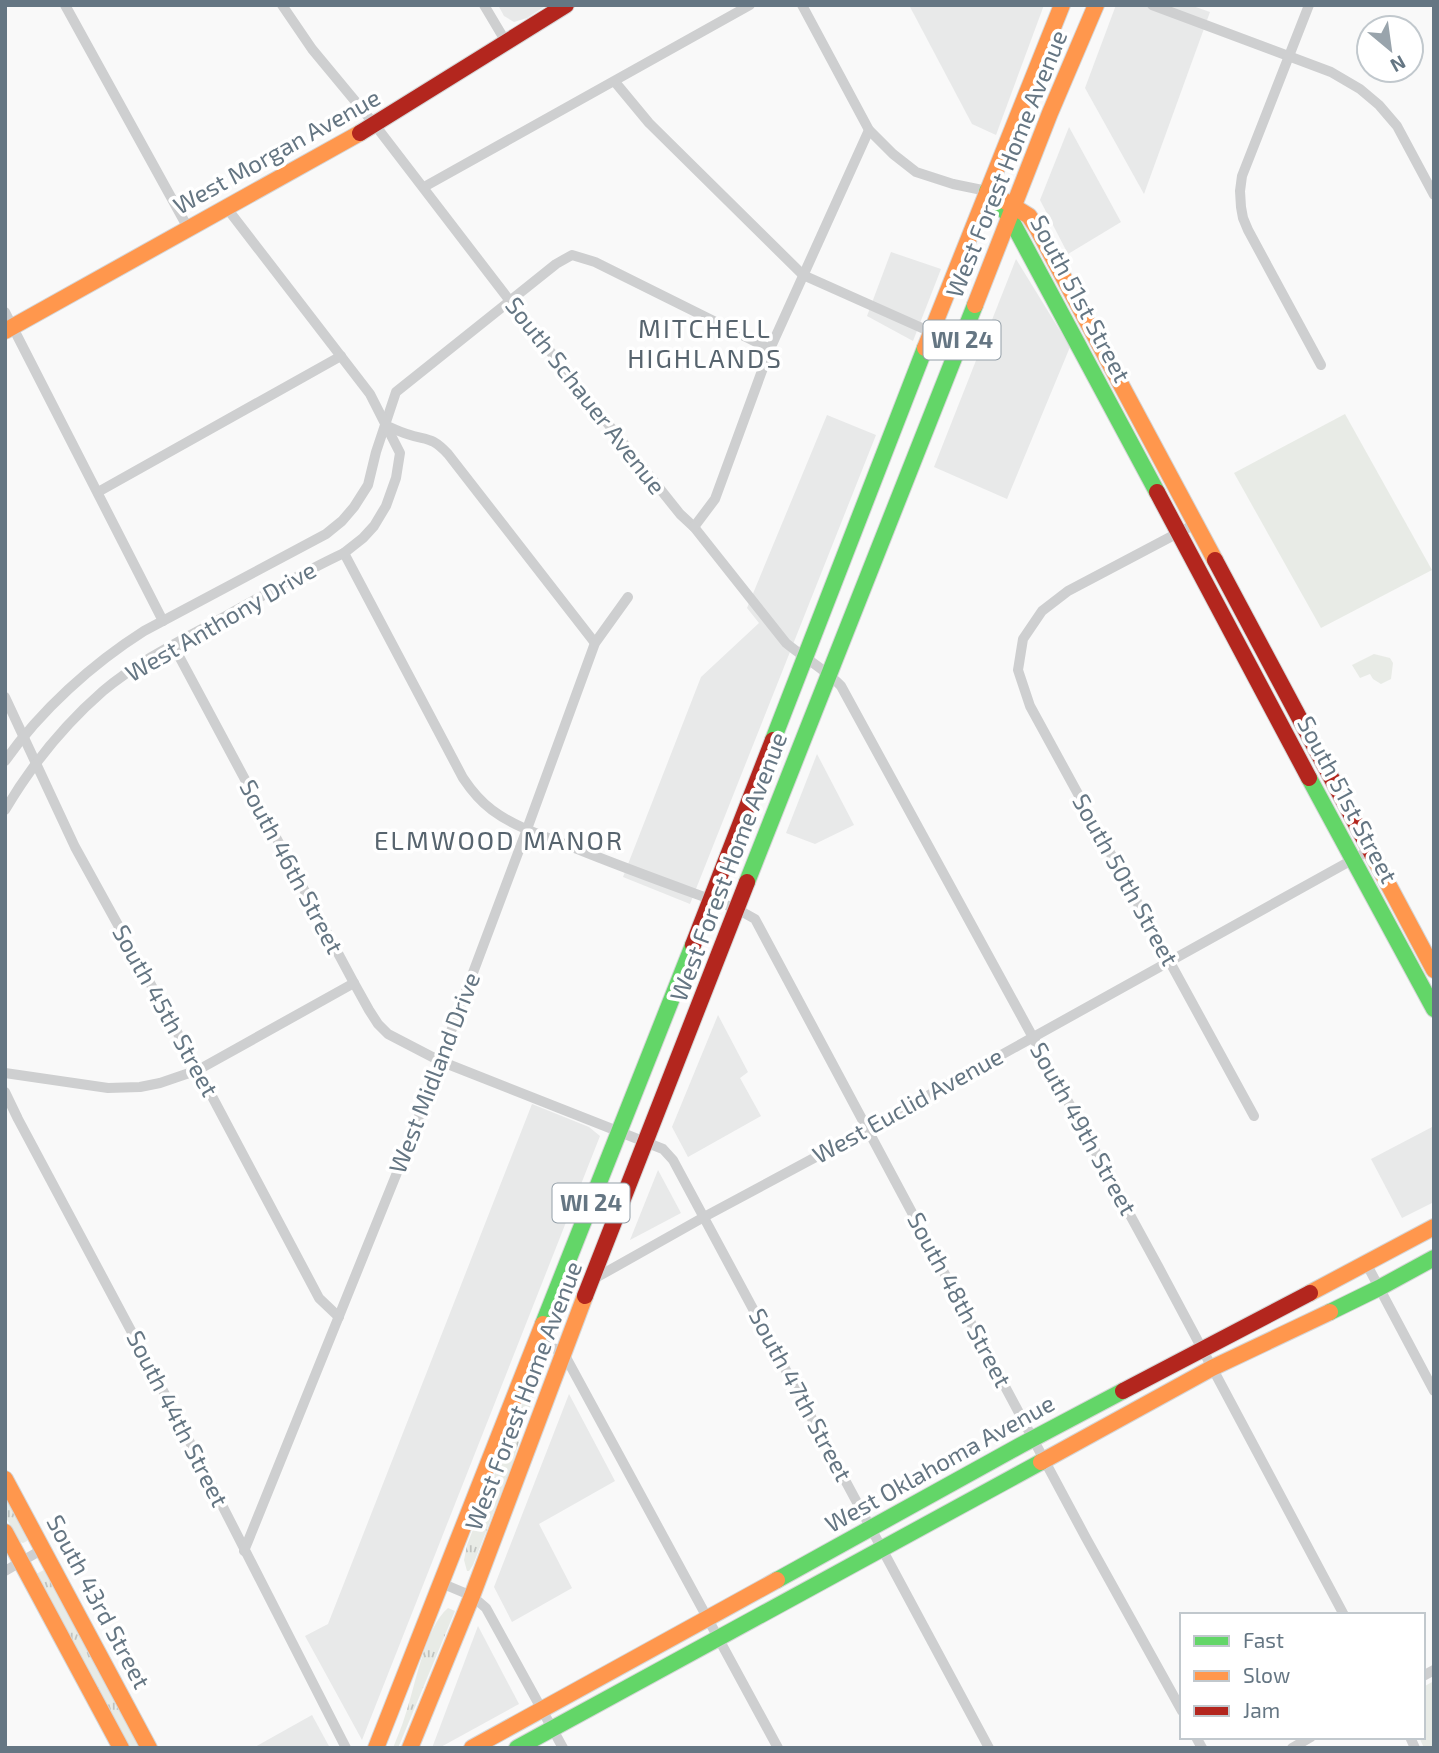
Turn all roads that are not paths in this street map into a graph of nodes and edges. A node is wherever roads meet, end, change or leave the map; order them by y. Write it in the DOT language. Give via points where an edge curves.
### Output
graph roads {
  1 [pos="65,5"];
  2 [pos="282,5"];
  3 [pos="484,5"];
  4 [pos="566,5"];
  5 [pos="750,5"];
  6 [pos="802,5"];
  7 [pos="1062,5"];
  8 [pos="1096,5"];
  9 [pos="1152,5"];
  10 [pos="1308,5"];
  11 [pos="506,42"];
  12 [pos="1289,58"];
  13 [pos="615,82"];
  14 [pos="375,125"];
  15 [pos="869,130"];
  16 [pos="424,187"];
  17 [pos="987,191"];
  18 [pos="1434,195"];
  19 [pos="226,208"];
  20 [pos="1012,211"];
  21 [pos="188,228"];
  22 [pos="803,275"];
  23 [pos="510,301"];
  24 [pos="8,323"];
  25 [pos="931,333"];
  26 [pos="960,345"];
  27 [pos="770,349"];
  28 [pos="341,356"];
  29 [pos="1321,365"];
  30 [pos="385,425"];
  31 [pos="98,492"];
  32 [pos="1195,524"];
  33 [pos="694,527"];
  34 [pos="1179,532"];
  35 [pos="344,553"];
  36 [pos="628,597"];
  37 [pos="163,621"];
  38 [pos="595,643"];
  39 [pos="173,645"];
  40 [pos="805,658"];
  41 [pos="830,675"];
  42 [pos="5,697"];
  43 [pos="23,737"];
  44 [pos="5,761"];
  45 [pos="36,764"];
  46 [pos="5,810"];
  47 [pos="527,829"];
  48 [pos="1370,850"];
  49 [pos="1352,860"];
  50 [pos="724,904"];
  51 [pos="1170,961"];
  52 [pos="1434,970"];
  53 [pos="354,983"];
  54 [pos="1434,1009"];
  55 [pos="1033,1037"];
  56 [pos="440,1061"];
  57 [pos="198,1070"];
  58 [pos="5,1073"];
  59 [pos="5,1092"];
  60 [pos="1254,1116"];
  61 [pos="868,1129"];
  62 [pos="632,1137"];
  63 [pos="704,1217"];
  64 [pos="1434,1227"];
  65 [pos="1434,1247"];
  66 [pos="1434,1258"];
  67 [pos="1366,1263"];
  68 [pos="1404,1274"];
  69 [pos="592,1280"];
  70 [pos="1379,1288"];
  71 [pos="339,1317"];
  72 [pos="536,1341"];
  73 [pos="1202,1349"];
  74 [pos="563,1352"];
  75 [pos="1212,1368"];
  76 [pos="1434,1391"];
  77 [pos="1033,1438"];
  78 [pos="1045,1459"];
  79 [pos="5,1479"];
  80 [pos="871,1527"];
  81 [pos="5,1532"];
  82 [pos="882,1548"];
  83 [pos="43,1549"];
  84 [pos="244,1551"];
  85 [pos="22,1562"];
  86 [pos="5,1571"];
  87 [pos="441,1583"];
  88 [pos="472,1596"];
  89 [pos="1343,1613"];
  90 [pos="707,1617"];
  91 [pos="718,1638"];
  92 [pos="1180,1707"];
  93 [pos="541,1709"];
  94 [pos="553,1728"];
  95 [pos="1308,1739"];
  96 [pos="411,1747"];
  97 [pos="121,1748"];
  98 [pos="149,1748"];
  99 [pos="346,1748"];
  100 [pos="376,1748"];
  101 [pos="472,1748"];
  102 [pos="517,1748"];
  103 [pos="563,1748"];
  104 [pos="778,1748"];
  105 [pos="989,1748"];
  106 [pos="1292,1748"];
  1 -- 21 [label="street"];
  2 -- 14 [label="street"];
  3 -- 11 [label="street"];
  4 -- 11 [label="main road, West Morgan Avenue"];
  5 -- 13 [label="street"];
  6 -- 15 [label="street"];
  7 -- 17 [label="main road, West Forest Home Avenue / WI 24"];
  8 -- 20 [label="main road, West Forest Home Avenue / WI 24"];
  9 -- 12 [label="street"];
  10 -- 12 [label="street"];
  11 -- 14 [label="main road, West Morgan Avenue"];
  12 -- 18 [label="street" via="1331,72 1379,105 1397,126"];
  12 -- 29 [label="street" via="1242,176 1241,207 1248,230"];
  13 -- 16 [label="street"];
  13 -- 22 [label="street" via="649,123"];
  14 -- 16 [label="street, South Schauer Avenue"];
  14 -- 19 [label="main road, West Morgan Avenue"];
  15 -- 17 [label="street" via="916,172"];
  15 -- 22 [label="street"];
  16 -- 23 [label="street, South Schauer Avenue"];
  17 -- 20 [label="main road, South 51st Street"];
  17 -- 25 [label="main road, West Forest Home Avenue / WI 24"];
  19 -- 21 [label="main road, West Morgan Avenue"];
  19 -- 28 [label="street"];
  20 -- 26 [label="main road, West Forest Home Avenue / WI 24"];
  20 -- 32 [label="main road, South 51st Street" via="1029,216 1037,228"];
  20 -- 34 [label="main road, South 51st Street"];
  21 -- 24 [label="main road, West Morgan Avenue"];
  22 -- 25 [label="street"];
  22 -- 27 [label="street"];
  23 -- 27 [label="street, West Anthony Drive" via="572,255 594,261"];
  23 -- 30 [label="street, West Anthony Drive" via="396,393"];
  23 -- 33 [label="street, South Schauer Avenue"];
  24 -- 31 [label="street"];
  25 -- 26 [label="street"];
  25 -- 40 [label="main road, West Forest Home Avenue / WI 24"];
  26 -- 41 [label="main road, West Forest Home Avenue / WI 24"];
  27 -- 33 [label="street" via="715,499"];
  28 -- 30 [label="street" via="370,394"];
  28 -- 31 [label="street"];
  30 -- 35 [label="street, West Anthony Drive" via="400,453 397,478 374,526"];
  30 -- 37 [label="street, West Anthony Drive" via="368,485 342,521 327,534"];
  30 -- 38 [label="street" via="432,440 448,454"];
  31 -- 37 [label="street"];
  32 -- 34 [label="street"];
  32 -- 48 [label="main road, South 51st Street"];
  33 -- 40 [label="street, South Schauer Avenue" via="786,643"];
  34 -- 49 [label="main road, South 51st Street"];
  34 -- 51 [label="street, South 50th Street" via="1068,591 1042,611 1023,639 1018,670 1030,706"];
  35 -- 39 [label="street, West Anthony Drive"];
  35 -- 47 [label="street" via="469,787 492,810"];
  36 -- 38 [label="street, West Midland Drive"];
  37 -- 43 [label="street, West Anthony Drive" via="126,642 90,671"];
  38 -- 47 [label="street, West Midland Drive"];
  39 -- 45 [label="street, West Anthony Drive" via="104,690"];
  39 -- 53 [label="street, South 46th Street"];
  40 -- 41 [label="street, South 49th Street"];
  40 -- 50 [label="main road, West Forest Home Avenue / WI 24"];
  41 -- 50 [label="main road, West Forest Home Avenue / WI 24"];
  41 -- 55 [label="street, South 49th Street" via="841,686"];
  42 -- 43 [label="street, South 45th Street"];
  43 -- 44 [label="street, West Anthony Drive"];
  43 -- 45 [label="street, South 45th Street"];
  45 -- 46 [label="street, West Anthony Drive"];
  45 -- 57 [label="street, South 45th Street" via="75,847"];
  47 -- 50 [label="street"];
  47 -- 56 [label="street, West Midland Drive"];
  48 -- 49 [label="street, West Euclid Avenue"];
  48 -- 52 [label="main road, South 51st Street"];
  49 -- 51 [label="street, West Euclid Avenue"];
  49 -- 54 [label="main road, South 51st Street"];
  50 -- 61 [label="street, South 48th Street" via="755,919"];
  50 -- 62 [label="main road, West Forest Home Avenue / WI 24"];
  50 -- 62 [label="main road, West Forest Home Avenue / WI 24"];
  51 -- 55 [label="street, West Euclid Avenue"];
  51 -- 60 [label="street, South 50th Street"];
  53 -- 56 [label="street, South 46th Street" via="388,1034"];
  53 -- 57 [label="street"];
  55 -- 61 [label="street, West Euclid Avenue"];
  55 -- 73 [label="street, South 49th Street"];
  56 -- 62 [label="street, South 46th Street"];
  56 -- 71 [label="street, West Midland Drive"];
  57 -- 58 [label="street" via="150,1085 107,1088"];
  57 -- 71 [label="street, South 45th Street" via="319,1298"];
  59 -- 84 [label="street, South 44th Street"];
  61 -- 63 [label="street, West Euclid Avenue"];
  61 -- 77 [label="street, South 48th Street"];
  62 -- 63 [label="street, South 47th Street" via="663,1149 673,1160"];
  62 -- 69 [label="main road, West Forest Home Avenue / WI 24"];
  62 -- 72 [label="main road, West Forest Home Avenue / WI 24"];
  63 -- 69 [label="street, West Euclid Avenue"];
  63 -- 80 [label="street, South 47th Street"];
  64 -- 67 [label="main road, West Oklahoma Avenue"];
  65 -- 68 [label="main road"];
  66 -- 68 [label="main road, West Oklahoma Avenue"];
  67 -- 70 [label="street"];
  67 -- 73 [label="main road, West Oklahoma Avenue"];
  68 -- 70 [label="main road, West Oklahoma Avenue"];
  69 -- 74 [label="main road, West Forest Home Avenue / WI 24"];
  70 -- 75 [label="main road, West Oklahoma Avenue"];
  70 -- 76 [label="street"];
  71 -- 84 [label="street, West Midland Drive"];
  72 -- 74 [label="street"];
  72 -- 87 [label="main road, West Forest Home Avenue / WI 24"];
  73 -- 75 [label="street, South 49th Street"];
  73 -- 77 [label="main road, West Oklahoma Avenue"];
  74 -- 88 [label="main road, West Forest Home Avenue / WI 24"];
  74 -- 90 [label="street"];
  75 -- 78 [label="main road, West Oklahoma Avenue"];
  75 -- 89 [label="street, South 49th Street"];
  77 -- 78 [label="street, South 48th Street"];
  77 -- 80 [label="main road, West Oklahoma Avenue"];
  78 -- 82 [label="main road, West Oklahoma Avenue"];
  78 -- 92 [label="street, South 48th Street"];
  79 -- 83 [label="main road, South 43rd Street"];
  80 -- 82 [label="street, South 47th Street"];
  80 -- 90 [label="main road, West Oklahoma Avenue"];
  81 -- 85 [label="main road, South 43rd Street"];
  82 -- 91 [label="main road, West Oklahoma Avenue"];
  82 -- 105 [label="street, South 47th Street"];
  83 -- 85 [label="street"];
  83 -- 98 [label="main road, South 43rd Street"];
  84 -- 99 [label="street, South 44th Street"];
  85 -- 86 [label="street"];
  85 -- 97 [label="main road, South 43rd Street"];
  87 -- 88 [label="street"];
  87 -- 100 [label="main road, West Forest Home Avenue / WI 24"];
  88 -- 93 [label="street" via="486,1608"];
  88 -- 96 [label="main road, West Forest Home Avenue / WI 24"];
  90 -- 91 [label="street"];
  90 -- 93 [label="main road, West Oklahoma Avenue"];
  91 -- 94 [label="main road, West Oklahoma Avenue"];
  91 -- 104 [label="street"];
  93 -- 94 [label="street"];
  93 -- 101 [label="main road, West Oklahoma Avenue"];
  94 -- 102 [label="main road, West Oklahoma Avenue"];
  94 -- 103 [label="street"];
  95 -- 106 [label="street"];
}
